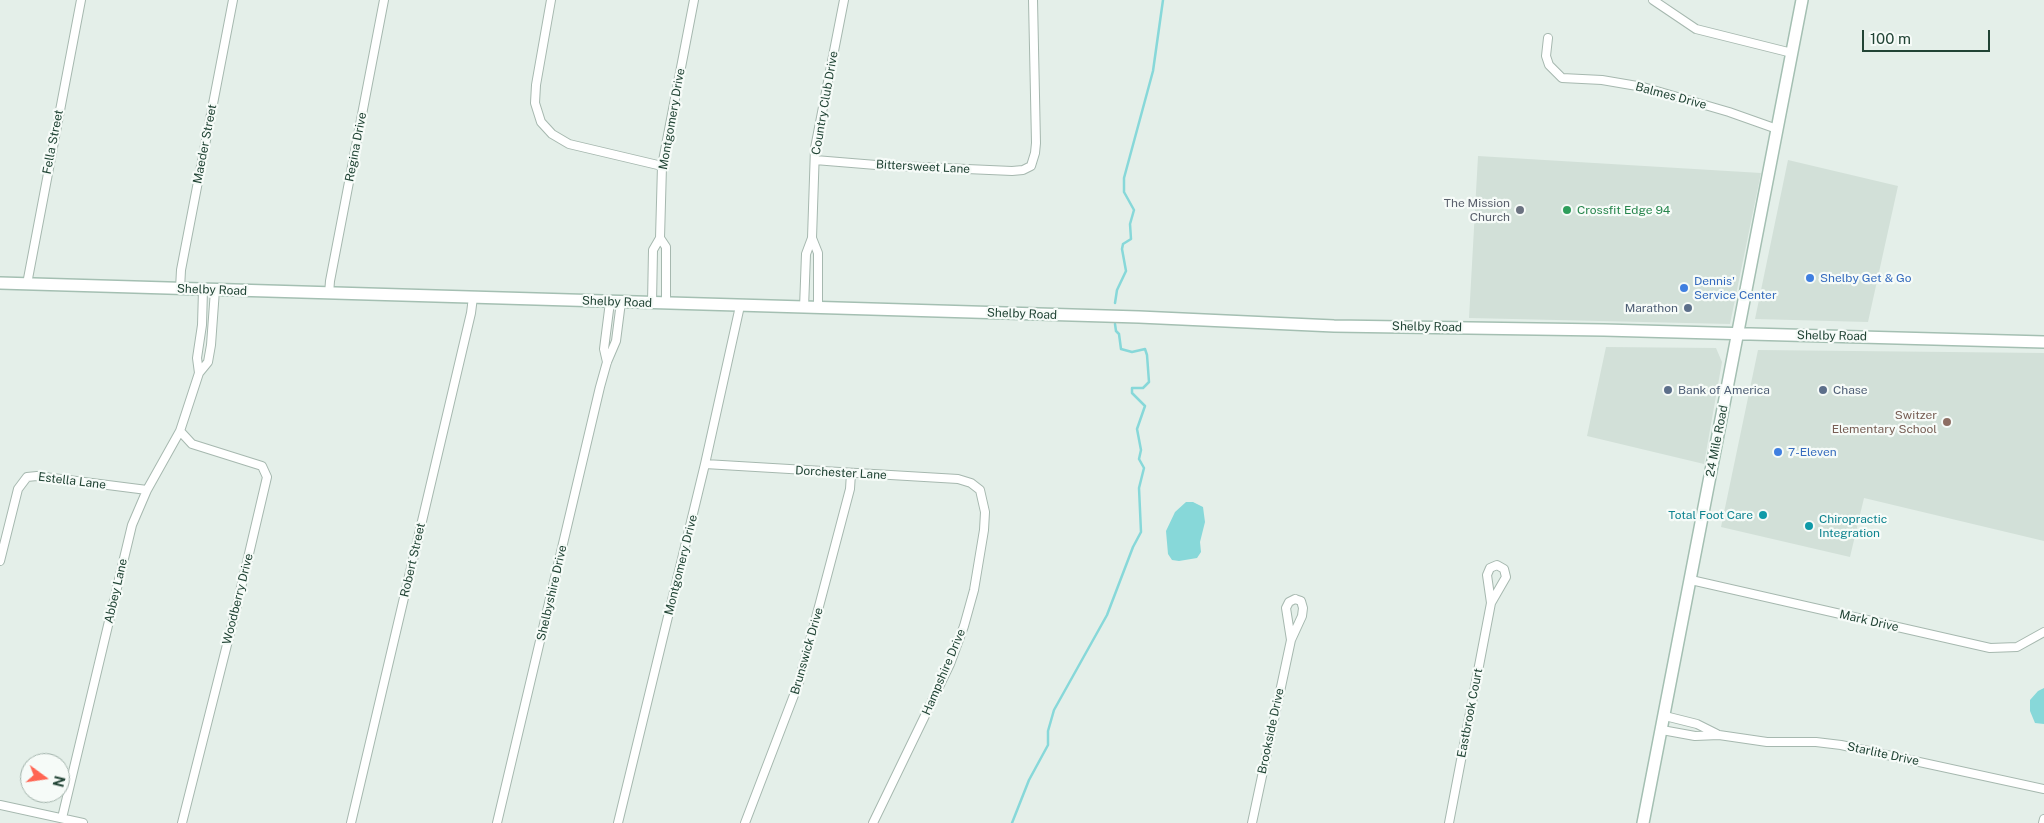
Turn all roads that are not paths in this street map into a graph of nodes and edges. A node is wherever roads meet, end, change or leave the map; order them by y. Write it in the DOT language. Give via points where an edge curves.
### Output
graph roads {
  1 [pos="80,0"];
  2 [pos="233,0"];
  3 [pos="384,0"];
  4 [pos="551,0"];
  5 [pos="694,0"];
  6 [pos="844,0"];
  7 [pos="1033,0"];
  8 [pos="1653,0"];
  9 [pos="1802,0"];
  10 [pos="1548,38"];
  11 [pos="1792,53"];
  12 [pos="1777,129"];
  13 [pos="815,160"];
  14 [pos="662,166"];
  15 [pos="660,238"];
  16 [pos="812,238"];
  17 [pos="0,283"];
  18 [pos="27,284"];
  19 [pos="180,289"];
  20 [pos="209,290"];
  21 [pos="329,294"];
  22 [pos="473,297"];
  23 [pos="616,302"];
  24 [pos="652,303"];
  25 [pos="666,304"];
  26 [pos="740,306"];
  27 [pos="804,308"];
  28 [pos="818,308"];
  29 [pos="1737,334"];
  30 [pos="2044,342"];
  31 [pos="199,373"];
  32 [pos="180,430"];
  33 [pos="705,464"];
  34 [pos="851,474"];
  35 [pos="975,485"];
  36 [pos="147,490"];
  37 [pos="0,561"];
  38 [pos="1690,580"];
  39 [pos="1491,603"];
  40 [pos="2044,632"];
  41 [pos="1291,640"];
  42 [pos="1665,716"];
  43 [pos="1662,730"];
  44 [pos="1719,735"];
  45 [pos="2044,789"];
  46 [pos="0,805"];
  47 [pos="62,818"];
  48 [pos="2044,819"];
  49 [pos="83,823"];
  50 [pos="182,823"];
  51 [pos="350,823"];
  52 [pos="497,823"];
  53 [pos="618,823"];
  54 [pos="745,823"];
  55 [pos="873,823"];
  56 [pos="1252,823"];
  57 [pos="1448,823"];
  58 [pos="1643,823"];
  59 [pos="2043,823"];
  1 -- 18 [label="street, Fella Street"];
  2 -- 19 [label="street, Maeder Street"];
  3 -- 21 [label="street, Regina Drive"];
  4 -- 14 [label="street" via="536,84 535,103 541,122 552,134 569,144"];
  5 -- 14 [label="street, Montgomery Drive"];
  6 -- 13 [label="street, Country Club Drive" via="818,128"];
  7 -- 13 [label="street, Bittersweet Lane" via="1036,143 1031,166 1012,171 876,166"];
  8 -- 11 [label="street" via="1696,29"];
  9 -- 11 [label="street, 24 Mile Road"];
  10 -- 12 [label="street, Balmes Drive" via="1546,56 1549,65 1562,78 1643,87"];
  11 -- 12 [label="street, 24 Mile Road"];
  12 -- 29 [label="street, 24 Mile Road"];
  13 -- 16 [label="street, Country Club Drive"];
  14 -- 15 [label="street, Montgomery Drive"];
  15 -- 24 [label="street, Montgomery Drive" via="653,250"];
  15 -- 25 [label="street, Montgomery Drive" via="666,247"];
  16 -- 27 [label="street, Country Club Drive" via="806,254"];
  16 -- 28 [label="street, Country Club Drive" via="818,253"];
  17 -- 18 [label="street, Shelby Road"];
  18 -- 19 [label="street, Shelby Road"];
  19 -- 20 [label="street, Shelby Road"];
  20 -- 21 [label="street, Shelby Road"];
  20 -- 31 [label="street, Abbey Lane" via="197,358"];
  20 -- 31 [label="street, Abbey Lane" via="211,345 208,362"];
  21 -- 22 [label="street, Shelby Road"];
  22 -- 23 [label="street, Shelby Road"];
  22 -- 51 [label="street, Robert Street"];
  23 -- 24 [label="street, Shelby Road"];
  23 -- 52 [label="street, Shelbyshire Drive" via="604,349 607,362"];
  24 -- 25 [label="street, Shelby Road"];
  25 -- 26 [label="street, Shelby Road"];
  26 -- 27 [label="street, Shelby Road"];
  26 -- 33 [label="street, Montgomery Drive"];
  27 -- 28 [label="street, Shelby Road"];
  28 -- 29 [label="street, Shelby Road" via="1334,326"];
  29 -- 30 [label="street, Shelby Road"];
  29 -- 38 [label="street, 24 Mile Road"];
  31 -- 32 [label="street, Abbey Lane"];
  32 -- 36 [label="street, Abbey Lane"];
  32 -- 50 [label="street, Woodberry Drive" via="192,444 255,462 267,473"];
  33 -- 34 [label="street, Dorchester Lane"];
  33 -- 53 [label="street, Montgomery Drive"];
  34 -- 35 [label="street, Dorchester Lane" via="958,479"];
  34 -- 54 [label="street, Brunswick Drive" via="850,489 799,682"];
  35 -- 55 [label="street, Hampshire Drive" via="984,498 984,530 964,626 950,664"];
  36 -- 37 [label="street, Estella Lane" via="26,477 18,489"];
  36 -- 47 [label="street, Abbey Lane" via="126,549"];
  38 -- 40 [label="street, Mark Drive" via="1990,648 2017,647"];
  38 -- 42 [label="street, 24 Mile Road"];
  39 -- 57 [label="street, Eastbrook Court"];
  41 -- 56 [label="street, Brookside Drive"];
  42 -- 43 [label="street, 24 Mile Road"];
  42 -- 44 [label="street, Starlite Drive" via="1697,724"];
  43 -- 44 [label="street, Starlite Drive" via="1695,736"];
  43 -- 58 [label="street, 24 Mile Road"];
  44 -- 45 [label="street, Starlite Drive" via="1767,742 1841,745"];
  46 -- 47 [label="street"];
  47 -- 49 [label="street"];
  48 -- 59 [label="street"];
}
